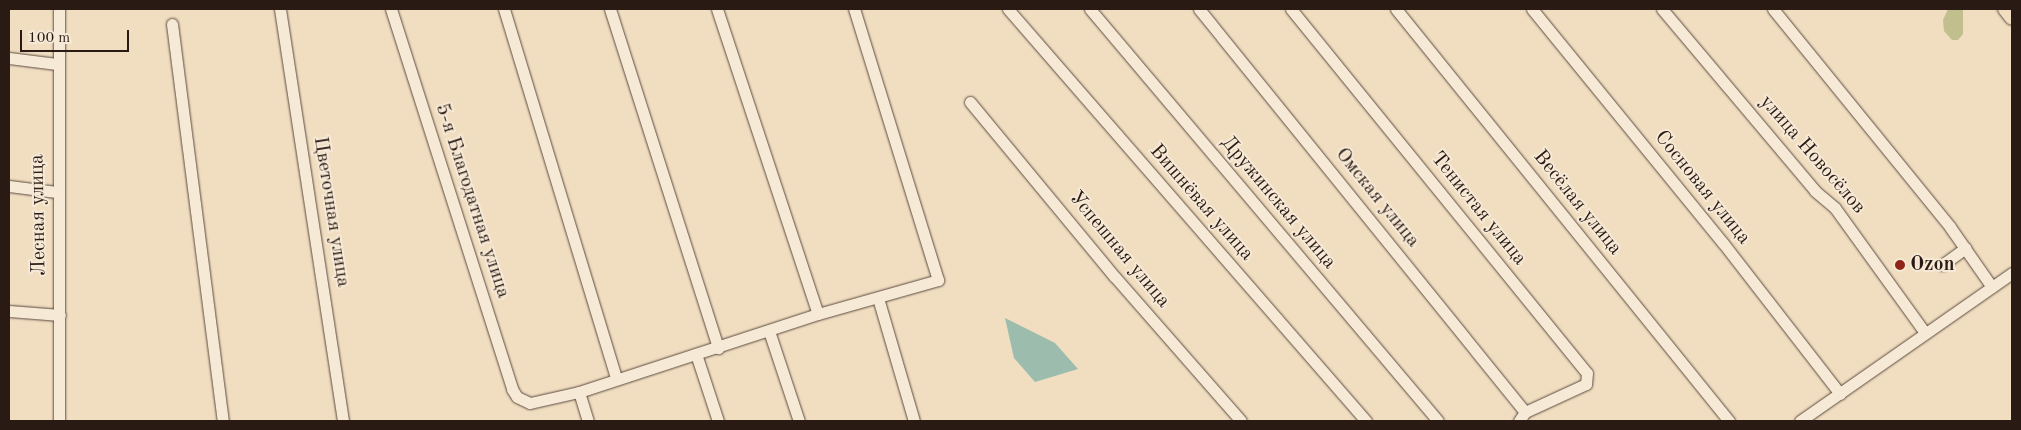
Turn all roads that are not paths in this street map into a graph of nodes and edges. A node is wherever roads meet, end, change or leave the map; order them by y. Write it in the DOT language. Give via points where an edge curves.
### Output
graph roads {
  1 [pos="59,9"];
  2 [pos="280,9"];
  3 [pos="391,9"];
  4 [pos="504,9"];
  5 [pos="610,9"];
  6 [pos="717,9"];
  7 [pos="854,9"];
  8 [pos="1008,9"];
  9 [pos="1090,9"];
  10 [pos="1199,9"];
  11 [pos="1291,9"];
  12 [pos="1396,9"];
  13 [pos="1532,9"];
  14 [pos="1662,9"];
  15 [pos="1772,9"];
  16 [pos="2005,9"];
  17 [pos="2012,18"];
  18 [pos="172,24"];
  19 [pos="9,58"];
  20 [pos="57,64"];
  21 [pos="970,102"];
  22 [pos="9,186"];
  23 [pos="57,192"];
  24 [pos="1965,248"];
  25 [pos="1942,265"];
  26 [pos="2012,273"];
  27 [pos="1992,287"];
  28 [pos="878,298"];
  29 [pos="9,311"];
  30 [pos="818,314"];
  31 [pos="60,315"];
  32 [pos="769,331"];
  33 [pos="1925,333"];
  34 [pos="718,348"];
  35 [pos="696,354"];
  36 [pos="616,378"];
  37 [pos="579,392"];
  38 [pos="1840,394"];
  39 [pos="1522,417"];
  40 [pos="59,421"];
  41 [pos="223,421"];
  42 [pos="343,421"];
  43 [pos="588,421"];
  44 [pos="718,421"];
  45 [pos="799,421"];
  46 [pos="914,421"];
  47 [pos="1241,421"];
  48 [pos="1366,421"];
  49 [pos="1438,421"];
  50 [pos="1729,421"];
  51 [pos="1800,421"];
  1 -- 20 [label="street, Лесная улица"];
  2 -- 42 [label="street, Цветочная улица"];
  3 -- 37 [label="street, 5-я Благодатная улица" via="512,390 521,400 530,403"];
  4 -- 36 [label="street"];
  5 -- 34 [label="street"];
  6 -- 30 [label="street"];
  7 -- 28 [label="street" via="938,280"];
  8 -- 48 [label="street, Вишнёвая улица"];
  9 -- 49 [label="street, Дружинская улица"];
  10 -- 39 [label="street, Омская улица"];
  11 -- 39 [label="street, Тенистая улица" via="1586,373 1586,384"];
  12 -- 50 [label="street, Весёлая улица"];
  13 -- 38 [label="street, Сосновая улица" via="1724,243"];
  14 -- 33 [label="street, улица Новосёлов" via="1815,191 1835,208 1904,295"];
  15 -- 24 [label="street"];
  16 -- 17 [label="main road"];
  18 -- 41 [label="street"];
  19 -- 20 [label="street"];
  20 -- 23 [label="street, Лесная улица"];
  21 -- 47 [label="street, Успешная улица" via="1115,277"];
  22 -- 23 [label="street"];
  23 -- 31 [label="street, Лесная улица"];
  24 -- 25 [label="street"];
  24 -- 27 [label="street"];
  26 -- 27 [label="street"];
  27 -- 33 [label="street"];
  28 -- 30 [label="street"];
  28 -- 46 [label="street"];
  29 -- 31 [label="street"];
  30 -- 32 [label="street"];
  31 -- 40 [label="street, Лесная улица"];
  32 -- 34 [label="street"];
  32 -- 45 [label="street"];
  33 -- 38 [label="street"];
  34 -- 35 [label="street"];
  35 -- 36 [label="street"];
  35 -- 44 [label="street"];
  36 -- 37 [label="street"];
  37 -- 43 [label="street"];
  38 -- 51 [label="street"];
}
